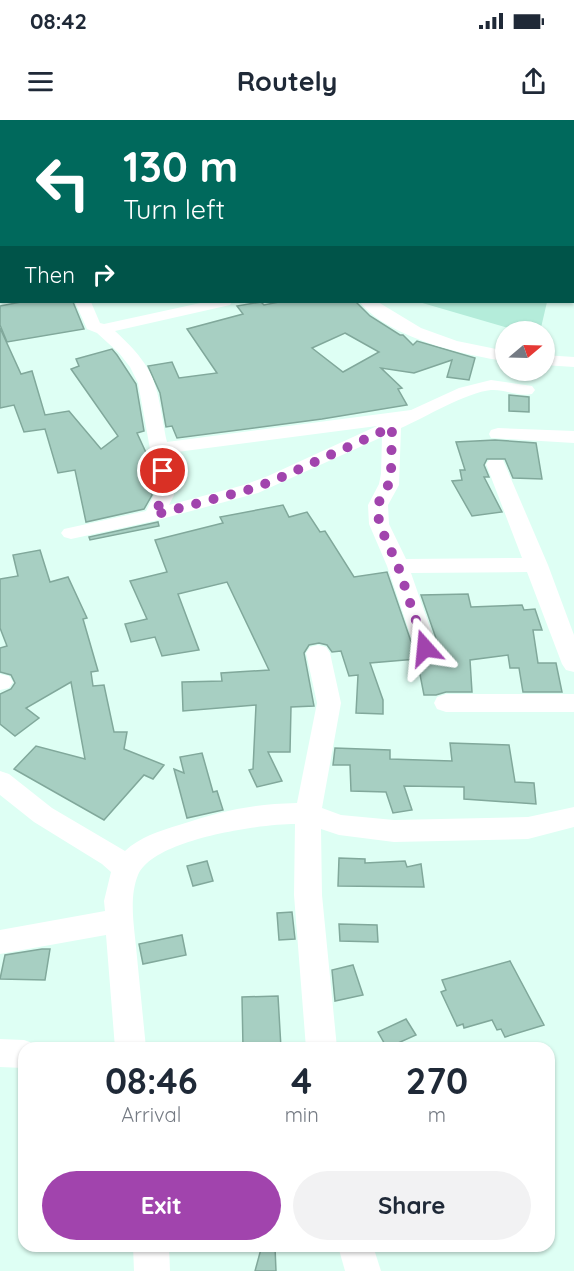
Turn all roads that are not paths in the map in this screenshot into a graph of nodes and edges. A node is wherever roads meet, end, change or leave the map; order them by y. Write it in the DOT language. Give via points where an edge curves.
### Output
graph roads {
  1 [pos="82,303"];
  2 [pos="220,303"];
  3 [pos="370,303"];
  4 [pos="103,329"];
  5 [pos="495,356"];
  6 [pos="555,361"];
  7 [pos="574,362"];
  8 [pos="526,390"];
  9 [pos="417,415"];
  10 [pos="392,427"];
  11 [pos="498,434"];
  12 [pos="574,437"];
  13 [pos="159,449"];
  14 [pos="496,464"];
  15 [pos="154,515"];
  16 [pos="71,533"];
  17 [pos="398,566"];
  18 [pos="537,566"];
  19 [pos="425,648"];
  20 [pos="318,653"];
  21 [pos="574,664"];
  22 [pos="446,703"];
  23 [pos="574,703"];
  24 [pos="0,781"];
  25 [pos="308,813"];
  26 [pos="574,817"];
  27 [pos="126,868"];
  28 [pos="120,921"];
  29 [pos="0,942"];
  30 [pos="130,1042"];
  31 [pos="321,1042"];
  32 [pos="0,1053"];
  33 [pos="18,1054"];
  34 [pos="151,1252"];
  35 [pos="357,1252"];
  36 [pos="152,1271"];
  37 [pos="363,1271"];
  1 -- 4 [label="street" via="93,326"];
  2 -- 4 [label="street"];
  3 -- 5 [label="street" via="417,333"];
  4 -- 13 [label="street" via="142,372 150,390"];
  6 -- 7 [label="street"];
  8 -- 9 [label="street" via="483,386"];
  9 -- 10 [label="street"];
  9 -- 13 [label="street"];
  10 -- 15 [label="street" via="251,489"];
  10 -- 17 [label="street" via="391,474 378,505 379,524"];
  11 -- 12 [label="street"];
  13 -- 15 [label="street" via="164,495"];
  14 -- 18 [label="street"];
  15 -- 16 [label="street"];
  17 -- 18 [label="street"];
  17 -- 19 [label="street"];
  18 -- 21 [label="street"];
  20 -- 25 [label="street" via="329,703"];
  22 -- 23 [label="street"];
  24 -- 27 [label="street" via="43,815"];
  25 -- 26 [label="street" via="339,825 394,831 528,828"];
  25 -- 27 [label="street" via="268,814 192,829 143,851"];
  25 -- 31 [label="street" via="308,905"];
  27 -- 28 [label="street" via="118,901"];
  28 -- 29 [label="street"];
  28 -- 30 [label="street"];
  32 -- 33 [label="street"];
  34 -- 36 [label="street"];
  35 -- 37 [label="street"];
}
